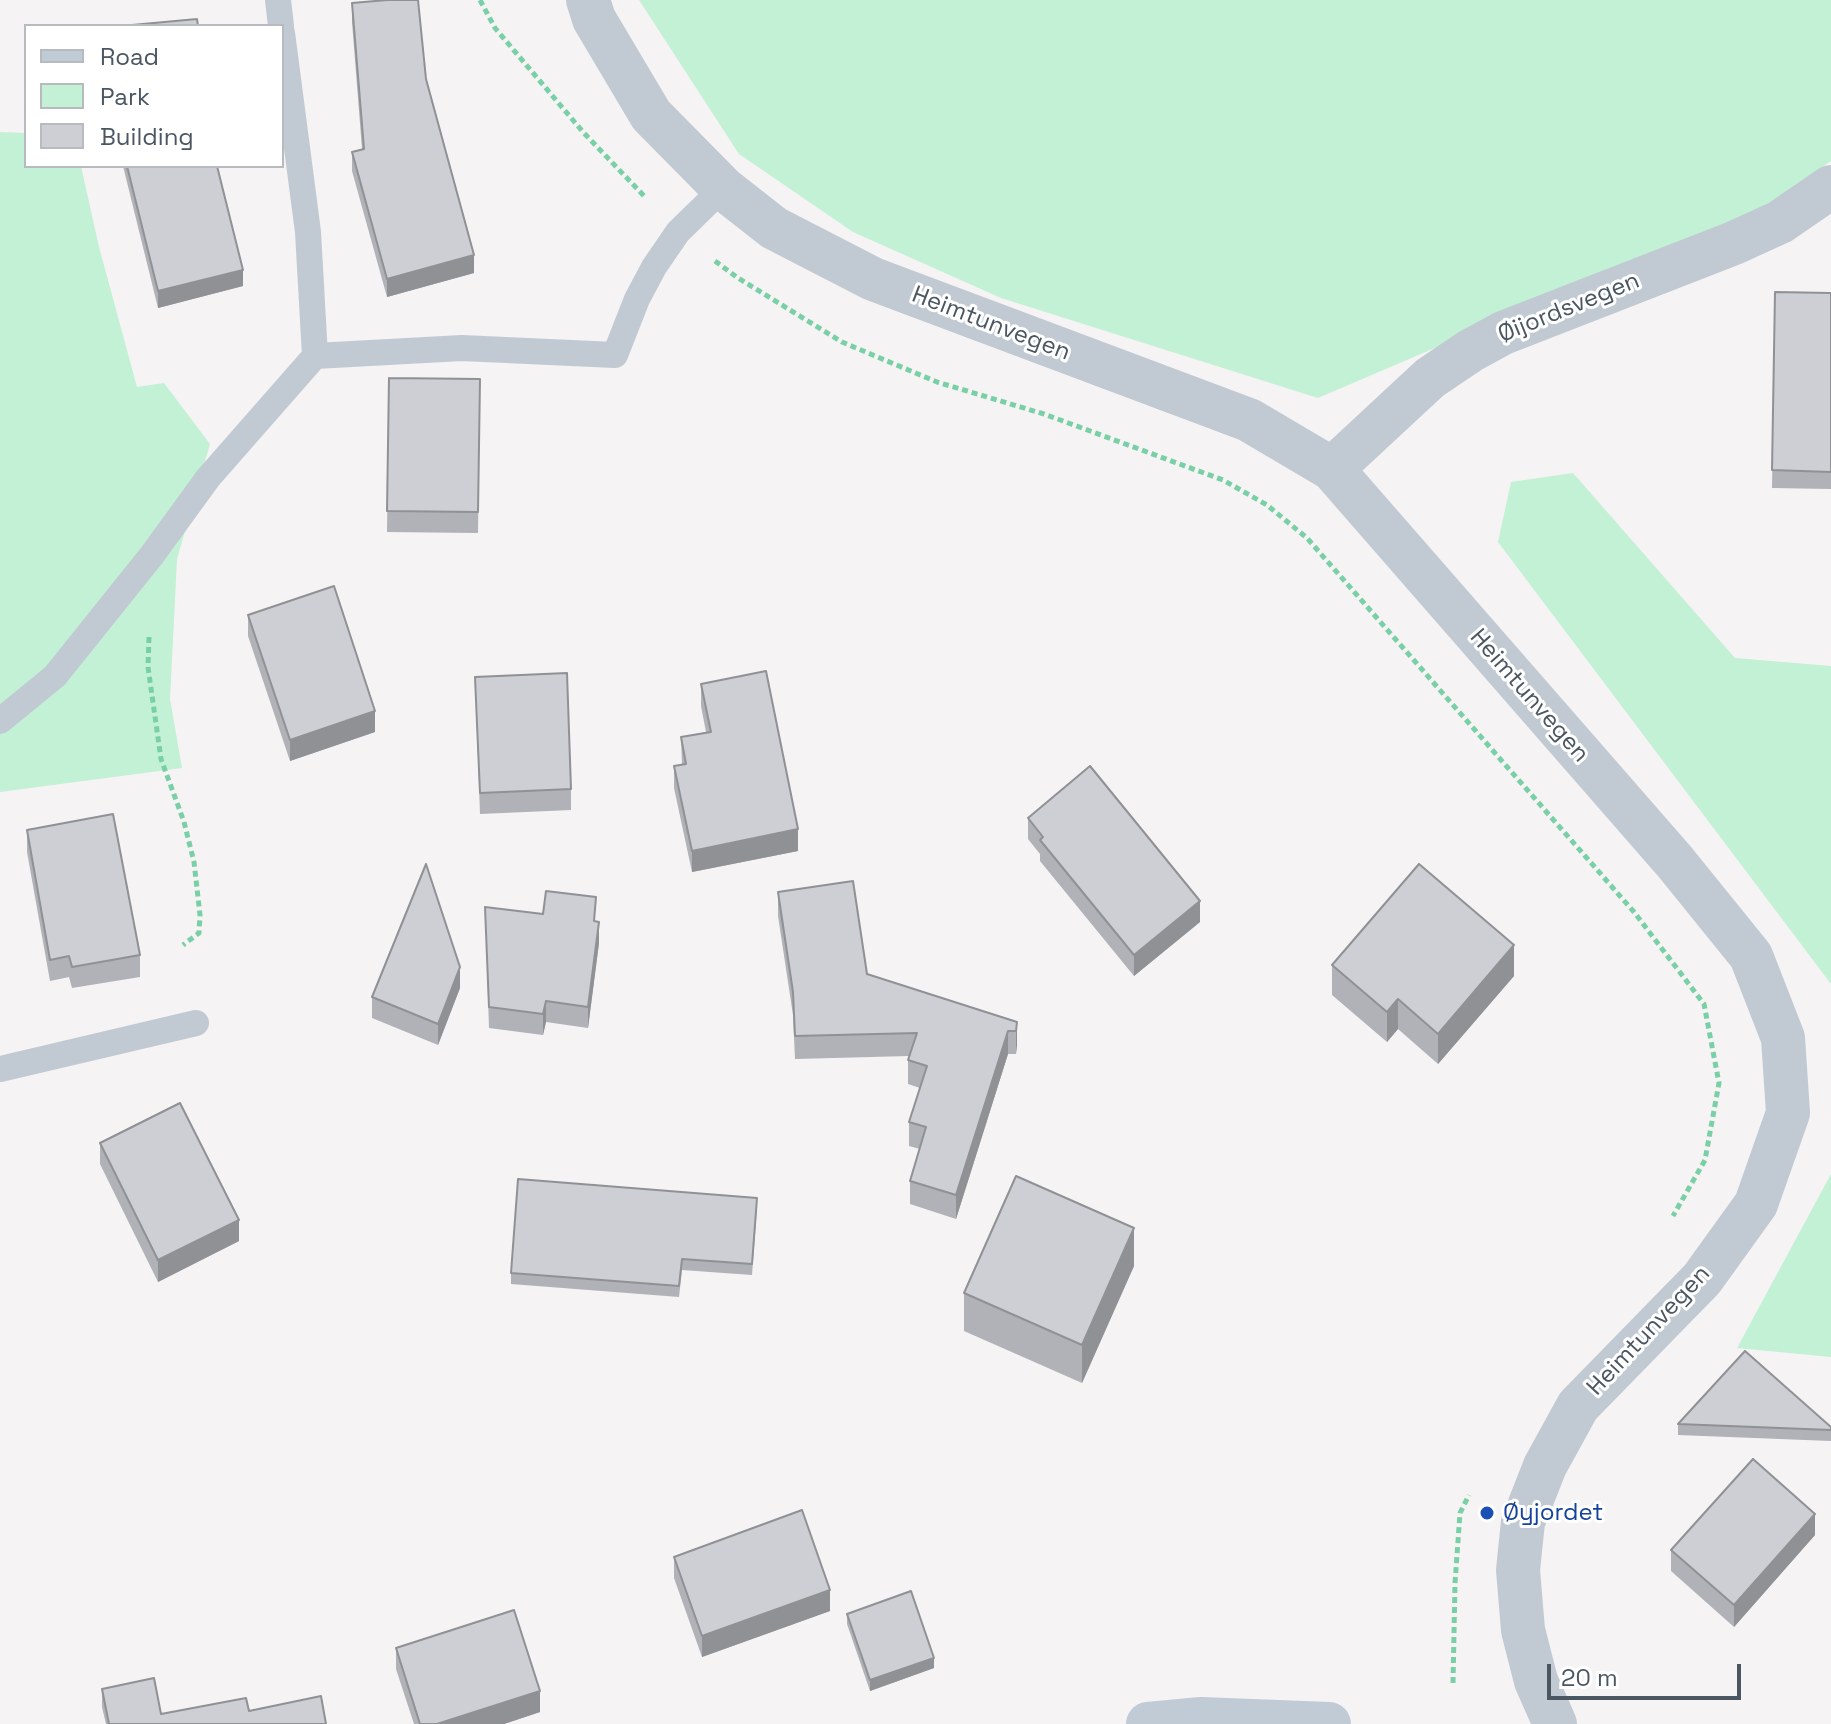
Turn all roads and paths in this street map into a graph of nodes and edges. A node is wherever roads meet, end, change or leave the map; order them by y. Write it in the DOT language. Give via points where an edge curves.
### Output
graph roads {
  1 [pos="278,0"];
  2 [pos="480,0"];
  3 [pos="588,0"];
  4 [pos="281,24"];
  5 [pos="284,48"];
  6 [pos="1831,187"];
  7 [pos="723,188"];
  8 [pos="678,232"];
  9 [pos="315,356"];
  10 [pos="1332,469"];
  11 [pos="152,555"];
  12 [pos="0,721"];
  13 [pos="183,945"];
  14 [pos="196,1023"];
  15 [pos="0,1069"];
  16 [pos="1670,1220"];
  17 [pos="1474,1485"];
  18 [pos="1453,1683"];
  19 [pos="1148,1724"];
  20 [pos="1329,1724"];
  21 [pos="1555,1724"];
  1 -- 4 [label="lane"];
  2 -- 8 [label="path" via="495,28 573,120"];
  3 -- 7 [label="street, Heimtunvegen" via="651,115"];
  5 -- 9 [label="lane" via="308,232"];
  6 -- 10 [label="street, Øijordsvegen" via="1780,222 1734,243 1503,333 1470,351 1430,378"];
  7 -- 8 [label="lane"];
  7 -- 10 [label="street, Heimtunvegen" via="774,228 873,279 1249,420"];
  8 -- 9 [label="lane" via="637,299 615,355 462,348"];
  8 -- 16 [label="path" via="738,278 842,342 937,382 1044,414 1223,480 1267,505 1307,538 1634,912 1704,1004 1719,1083 1705,1160"];
  9 -- 11 [label="lane" via="208,478"];
  10 -- 21 [label="street, Heimtunvegen" via="1751,956 1783,1038 1788,1113 1756,1204 1702,1279 1578,1406 1545,1466 1523,1522 1518,1570 1523,1630 1536,1681"];
  11 -- 12 [label="lane" via="55,676"];
  11 -- 13 [label="path" via="148,667 161,759 194,862 200,915 199,933"];
  14 -- 15 [label="lane"];
  17 -- 18 [label="path" via="1460,1513"];
  19 -- 20 [label="street" via="1201,1719"];
}
